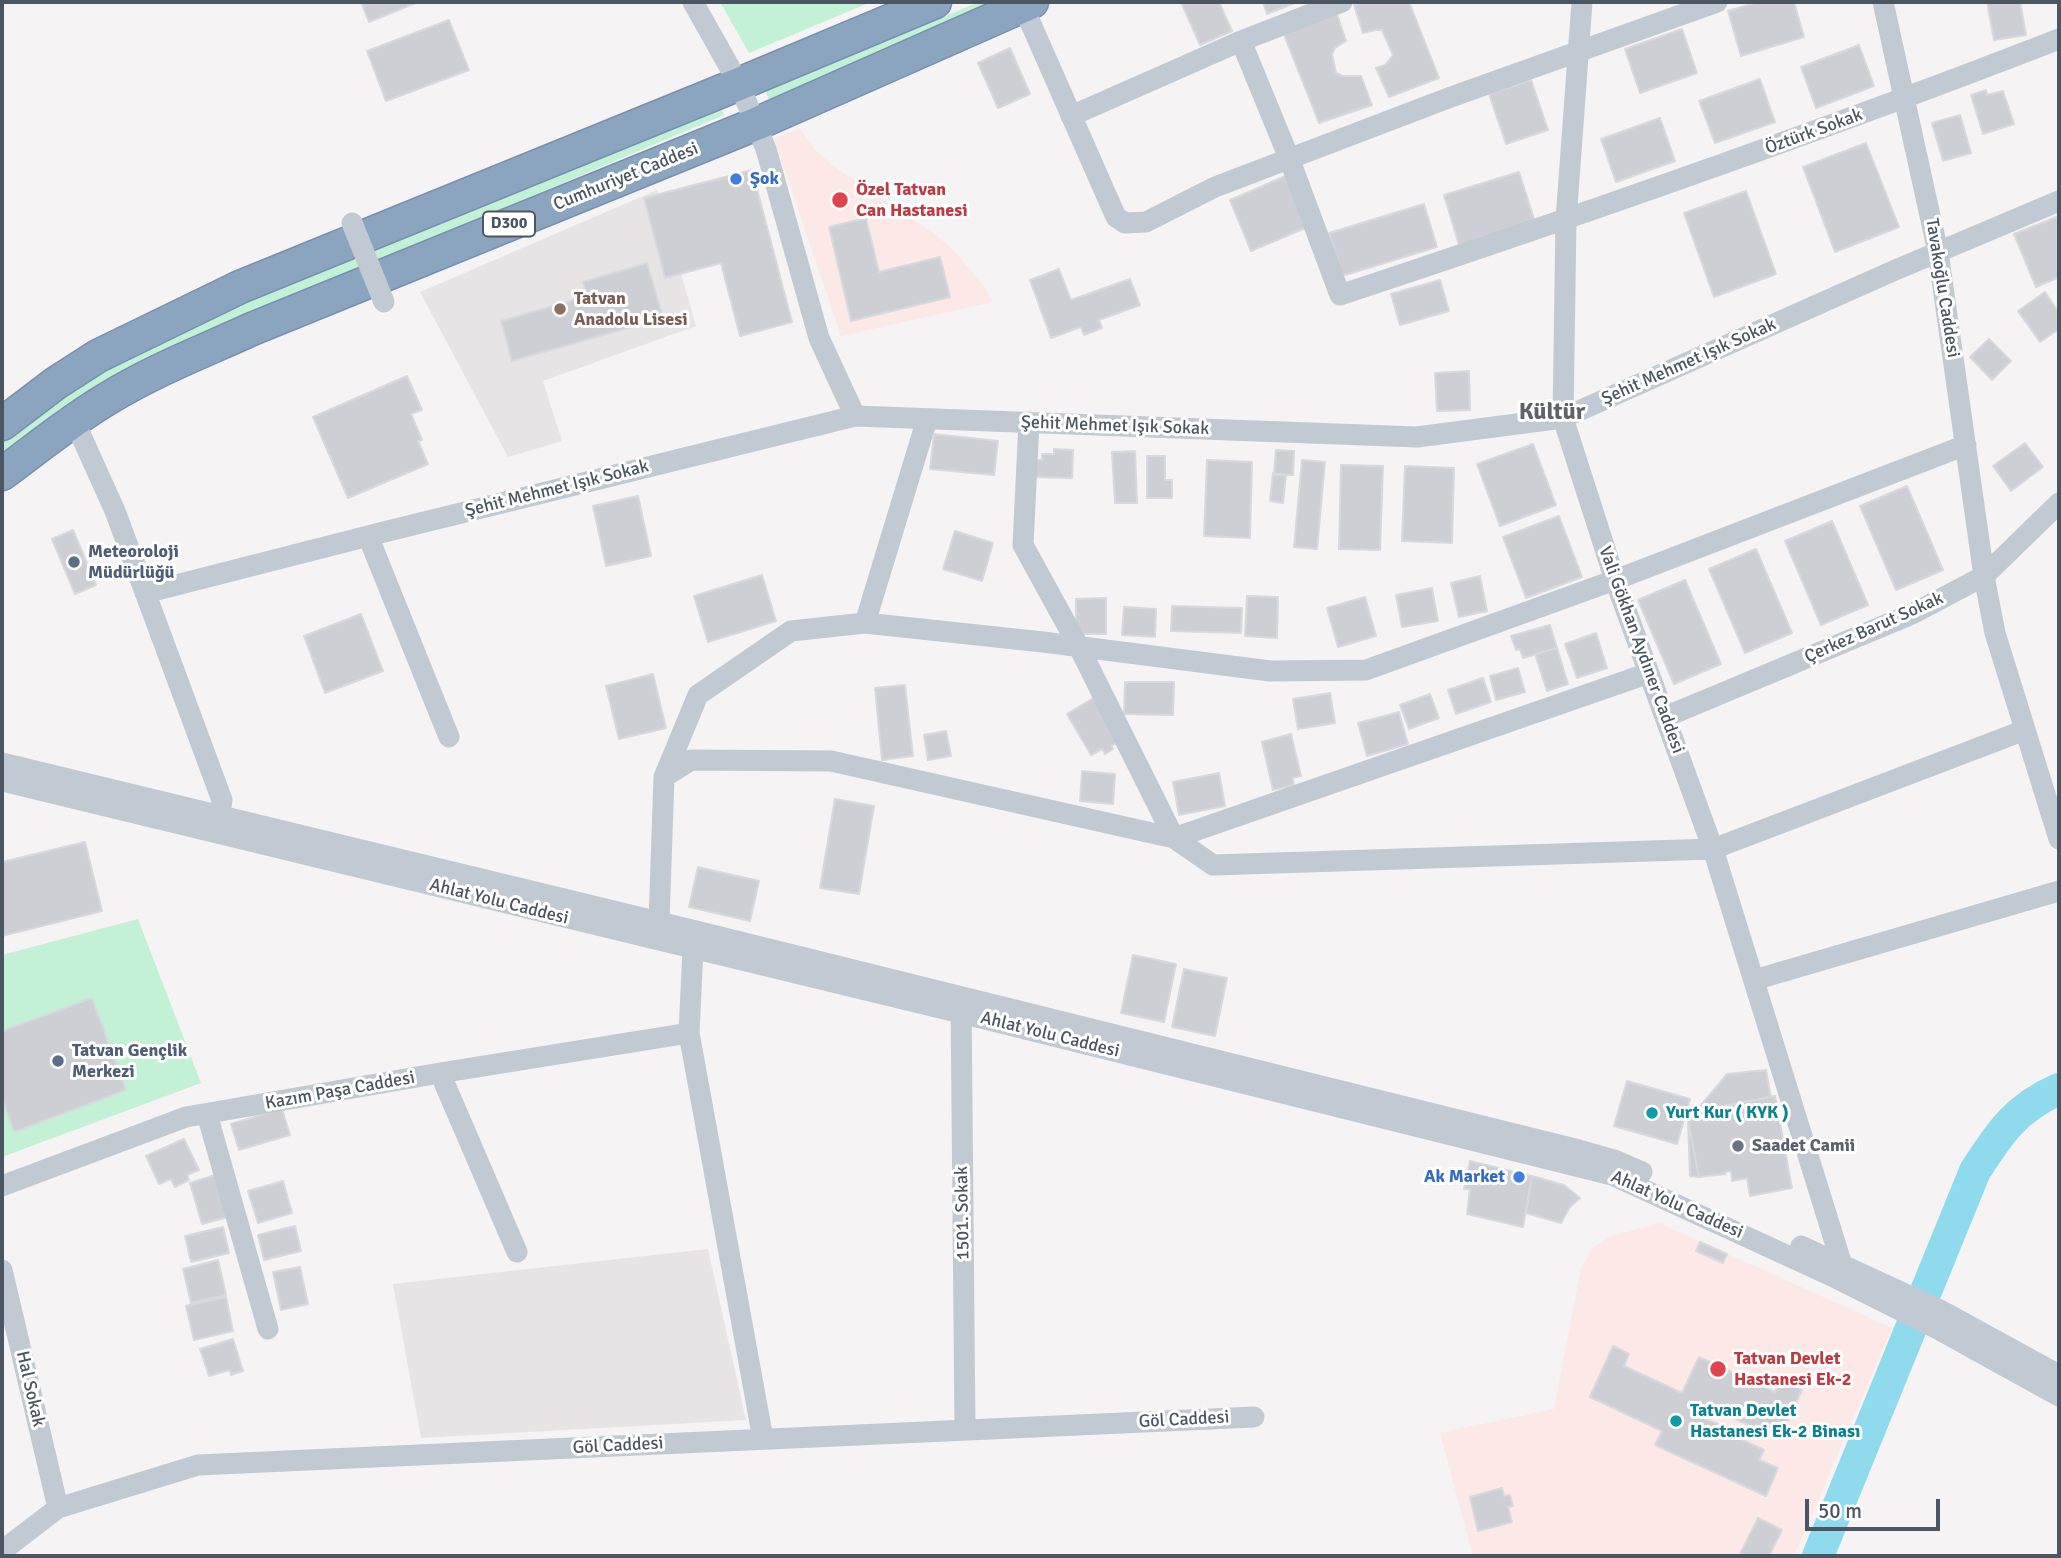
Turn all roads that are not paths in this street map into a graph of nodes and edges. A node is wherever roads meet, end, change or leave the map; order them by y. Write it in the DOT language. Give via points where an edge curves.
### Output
graph roads {
  1 [pos="693,2"];
  2 [pos="935,2"];
  3 [pos="1342,2"];
  4 [pos="1582,2"];
  5 [pos="1717,2"];
  6 [pos="1883,2"];
  7 [pos="1027,4"];
  8 [pos="2059,39"];
  9 [pos="1241,41"];
  10 [pos="1580,51"];
  11 [pos="739,84"];
  12 [pos="1904,99"];
  13 [pos="1071,116"];
  14 [pos="756,124"];
  15 [pos="1289,158"];
  16 [pos="2059,201"];
  17 [pos="1566,220"];
  18 [pos="352,223"];
  19 [pos="1938,251"];
  20 [pos="384,302"];
  21 [pos="855,416"];
  22 [pos="1563,418"];
  23 [pos="928,419"];
  24 [pos="74,420"];
  25 [pos="1029,422"];
  26 [pos="2,424"];
  27 [pos="1966,445"];
  28 [pos="2,474"];
  29 [pos="2059,503"];
  30 [pos="369,536"];
  31 [pos="1984,576"];
  32 [pos="1615,580"];
  33 [pos="145,593"];
  34 [pos="865,623"];
  35 [pos="1079,647"];
  36 [pos="1649,673"];
  37 [pos="1665,717"];
  38 [pos="2025,730"];
  39 [pos="449,737"];
  40 [pos="2,764"];
  41 [pos="664,777"];
  42 [pos="2,782"];
  43 [pos="218,825"];
  44 [pos="1174,838"];
  45 [pos="2059,839"];
  46 [pos="1713,849"];
  47 [pos="2059,891"];
  48 [pos="657,931"];
  49 [pos="694,940"];
  50 [pos="1754,980"];
  51 [pos="961,1005"];
  52 [pos="689,1033"];
  53 [pos="440,1073"];
  54 [pos="207,1114"];
  55 [pos="2,1186"];
  56 [pos="517,1252"];
  57 [pos="2,1270"];
  58 [pos="1839,1271"];
  59 [pos="1938,1319"];
  60 [pos="268,1329"];
  61 [pos="2059,1375"];
  62 [pos="2059,1396"];
  63 [pos="1254,1417"];
  64 [pos="965,1430"];
  65 [pos="763,1439"];
  66 [pos="58,1508"];
  67 [pos="2,1551"];
  1 -- 11 [label="street"];
  2 -- 11 [label="highway, D300"];
  3 -- 9 [label="street"];
  4 -- 10 [label="street, Vali Gökhan Aydıner Caddesi"];
  5 -- 10 [label="street"];
  6 -- 12 [label="street, Tavakoğlu Caddesi"];
  7 -- 13 [label="street"];
  7 -- 14 [label="highway, Cumhuriyet Caddesi / D300"];
  8 -- 12 [label="street, Öztürk Sokak"];
  9 -- 13 [label="street"];
  9 -- 15 [label="street"];
  10 -- 15 [label="street"];
  10 -- 17 [label="street, Vali Gökhan Aydıner Caddesi"];
  11 -- 14 [label="street"];
  11 -- 26 [label="highway, D300" via="240,287 98,356"];
  12 -- 17 [label="street, Öztürk Sokak"];
  12 -- 19 [label="street, Tavakoğlu Caddesi"];
  13 -- 15 [label="street" via="1116,217 1125,223 1146,222 1215,187"];
  14 -- 21 [label="street" via="819,338"];
  14 -- 24 [label="highway, Cumhuriyet Caddesi / D300" via="252,329 136,383"];
  15 -- 17 [label="street, Öztürk Sokak" via="1340,295"];
  16 -- 19 [label="street, Şehit Mehmet Işık Sokak"];
  17 -- 22 [label="street, Vali Gökhan Aydıner Caddesi"];
  18 -- 20 [label="street, bridge"];
  19 -- 22 [label="street, Şehit Mehmet Işık Sokak"];
  19 -- 27 [label="street, Tavakoğlu Caddesi"];
  21 -- 23 [label="street, Şehit Mehmet Işık Sokak"];
  21 -- 30 [label="street, Şehit Mehmet Işık Sokak"];
  22 -- 25 [label="street, Şehit Mehmet Işık Sokak" via="1417,437"];
  22 -- 32 [label="street, Vali Gökhan Aydıner Caddesi"];
  23 -- 25 [label="street, Şehit Mehmet Işık Sokak"];
  23 -- 34 [label="street"];
  24 -- 28 [label="highway, Cumhuriyet Caddesi / D300"];
  24 -- 33 [label="street"];
  25 -- 35 [label="street" via="1023,545"];
  27 -- 31 [label="street, Tavakoğlu Caddesi"];
  27 -- 32 [label="street"];
  29 -- 31 [label="street, Çerkez Barut Sokak"];
  30 -- 33 [label="street, Şehit Mehmet Işık Sokak"];
  30 -- 39 [label="street"];
  31 -- 37 [label="street, Çerkez Barut Sokak" via="1912,614"];
  31 -- 38 [label="street, Tavakoğlu Caddesi" via="1995,633"];
  32 -- 35 [label="street" via="1366,670 1270,671"];
  32 -- 36 [label="street, Vali Gökhan Aydıner Caddesi"];
  33 -- 43 [label="street" via="222,800"];
  34 -- 35 [label="street"];
  34 -- 41 [label="street" via="791,631 698,695"];
  35 -- 44 [label="street"];
  36 -- 37 [label="street, Vali Gökhan Aydıner Caddesi"];
  36 -- 44 [label="street"];
  37 -- 46 [label="street, Vali Gökhan Aydıner Caddesi"];
  38 -- 45 [label="street, Tavakoğlu Caddesi"];
  38 -- 46 [label="street"];
  40 -- 43 [label="street, Ahlat Yolu Caddesi"];
  41 -- 44 [label="street" via="691,760 831,761"];
  41 -- 48 [label="street"];
  42 -- 43 [label="street, Ahlat Yolu Caddesi"];
  43 -- 48 [label="street, Ahlat Yolu Caddesi"];
  44 -- 46 [label="street" via="1213,865"];
  46 -- 50 [label="street, Vali Gökhan Aydıner Caddesi"];
  47 -- 50 [label="street"];
  48 -- 49 [label="street, Ahlat Yolu Caddesi"];
  49 -- 51 [label="street, Ahlat Yolu Caddesi"];
  49 -- 52 [label="street"];
  50 -- 58 [label="street, Vali Gökhan Aydıner Caddesi"];
  51 -- 58 [label="street, Ahlat Yolu Caddesi" via="1614,1160"];
  51 -- 64 [label="street, 1501. Sokak"];
  52 -- 53 [label="street, Kazım Paşa Caddesi"];
  52 -- 65 [label="street"];
  53 -- 54 [label="street, Kazım Paşa Caddesi"];
  53 -- 56 [label="street"];
  54 -- 55 [label="street, Kazım Paşa Caddesi" via="186,1117"];
  54 -- 60 [label="street"];
  57 -- 66 [label="street, Hal Sokak"];
  58 -- 59 [label="street, Ahlat Yolu Caddesi"];
  59 -- 61 [label="street, Ahlat Yolu Caddesi"];
  59 -- 62 [label="street, Ahlat Yolu Caddesi"];
  63 -- 64 [label="street, Göl Caddesi"];
  64 -- 65 [label="street, Göl Caddesi"];
  65 -- 66 [label="street, Göl Caddesi" via="198,1465"];
  66 -- 67 [label="street, Göl Caddesi"];
}
